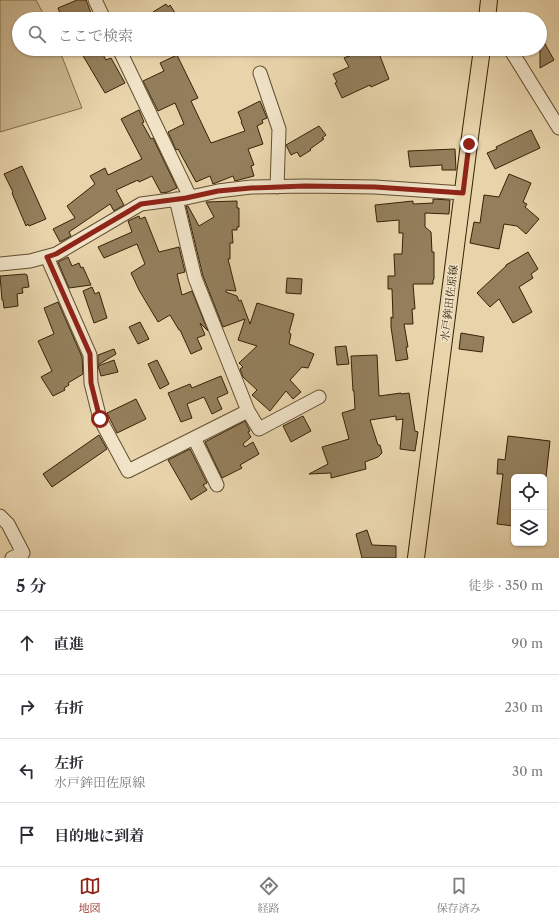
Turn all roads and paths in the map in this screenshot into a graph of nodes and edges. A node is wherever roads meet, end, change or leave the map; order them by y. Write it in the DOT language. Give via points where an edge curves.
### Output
graph roads {
  1 [pos="95,0"];
  2 [pos="101,12"];
  3 [pos="122,56"];
  4 [pos="481,56"];
  5 [pos="514,56"];
  6 [pos="260,73"];
  7 [pos="559,128"];
  8 [pos="277,187"];
  9 [pos="463,193"];
  10 [pos="190,197"];
  11 [pos="176,199"];
  12 [pos="47,257"];
  13 [pos="0,264"];
  14 [pos="319,397"];
  15 [pos="248,412"];
  16 [pos="194,438"];
  17 [pos="217,485"];
  18 [pos="0,516"];
  19 [pos="12,558"];
  20 [pos="416,558"];
  1 -- 2 [label="street"];
  3 -- 10 [label="street"];
  4 -- 9 [label="main road, 水戸鉾田佐原線"];
  5 -- 7 [label="street"];
  6 -- 8 [label="street" via="279,129"];
  8 -- 9 [label="street" via="375,187"];
  8 -- 10 [label="street" via="218,191"];
  9 -- 20 [label="main road, 水戸鉾田佐原線"];
  10 -- 11 [label="street"];
  11 -- 12 [label="street" via="141,204"];
  11 -- 15 [label="street" via="194,278"];
  12 -- 13 [label="street"];
  12 -- 16 [label="street" via="90,354 91,383 100,419 128,471"];
  14 -- 15 [label="street" via="259,429"];
  15 -- 16 [label="street"];
  16 -- 17 [label="street"];
  18 -- 19 [label="street" via="8,524 23,553"];
}
